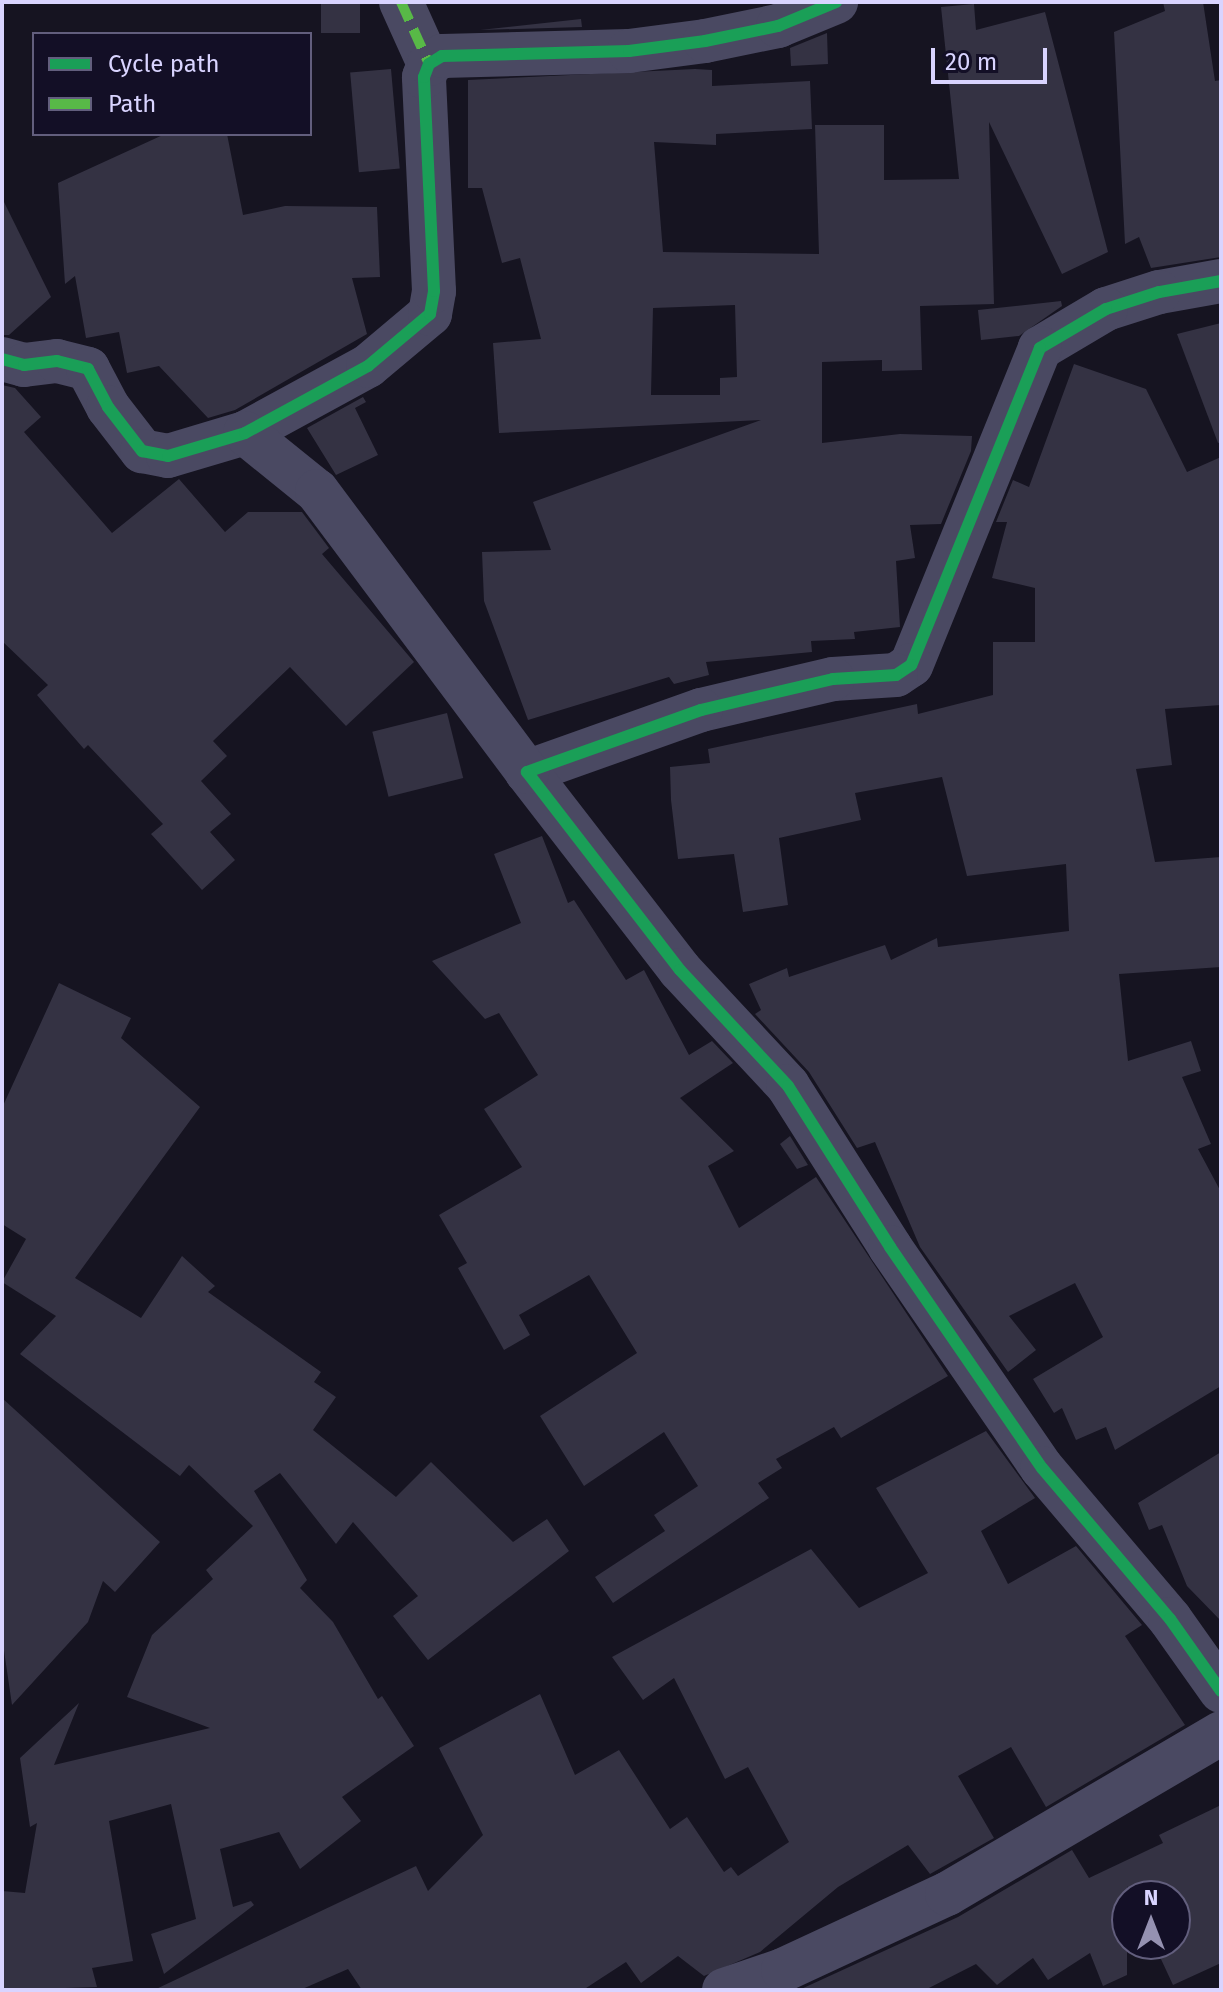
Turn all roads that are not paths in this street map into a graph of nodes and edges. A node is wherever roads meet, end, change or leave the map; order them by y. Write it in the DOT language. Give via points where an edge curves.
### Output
graph roads {
  1 [pos="401,2"];
  2 [pos="836,2"];
  3 [pos="429,64"];
  4 [pos="1221,281"];
  5 [pos="2,359"];
  6 [pos="245,433"];
  7 [pos="527,772"];
  8 [pos="1221,1691"];
  9 [pos="1221,1733"];
  10 [pos="724,1990"];
  1 -- 3 [label="street"];
  2 -- 3 [label="street" via="778,26 705,41 629,51 442,56"];
  3 -- 6 [label="street" via="424,77 434,291 430,314 368,366"];
  4 -- 7 [label="street" via="1106,309 1040,348 911,665 896,675 833,679 701,710"];
  5 -- 6 [label="street" via="24,365 66,361 88,369 108,407 142,451 168,456"];
  6 -- 7 [label="street" via="317,491"];
  7 -- 8 [label="street" via="680,970 788,1086 890,1247 1042,1468 1170,1619"];
  9 -- 10 [label="street" via="947,1894 783,1970"];
}
